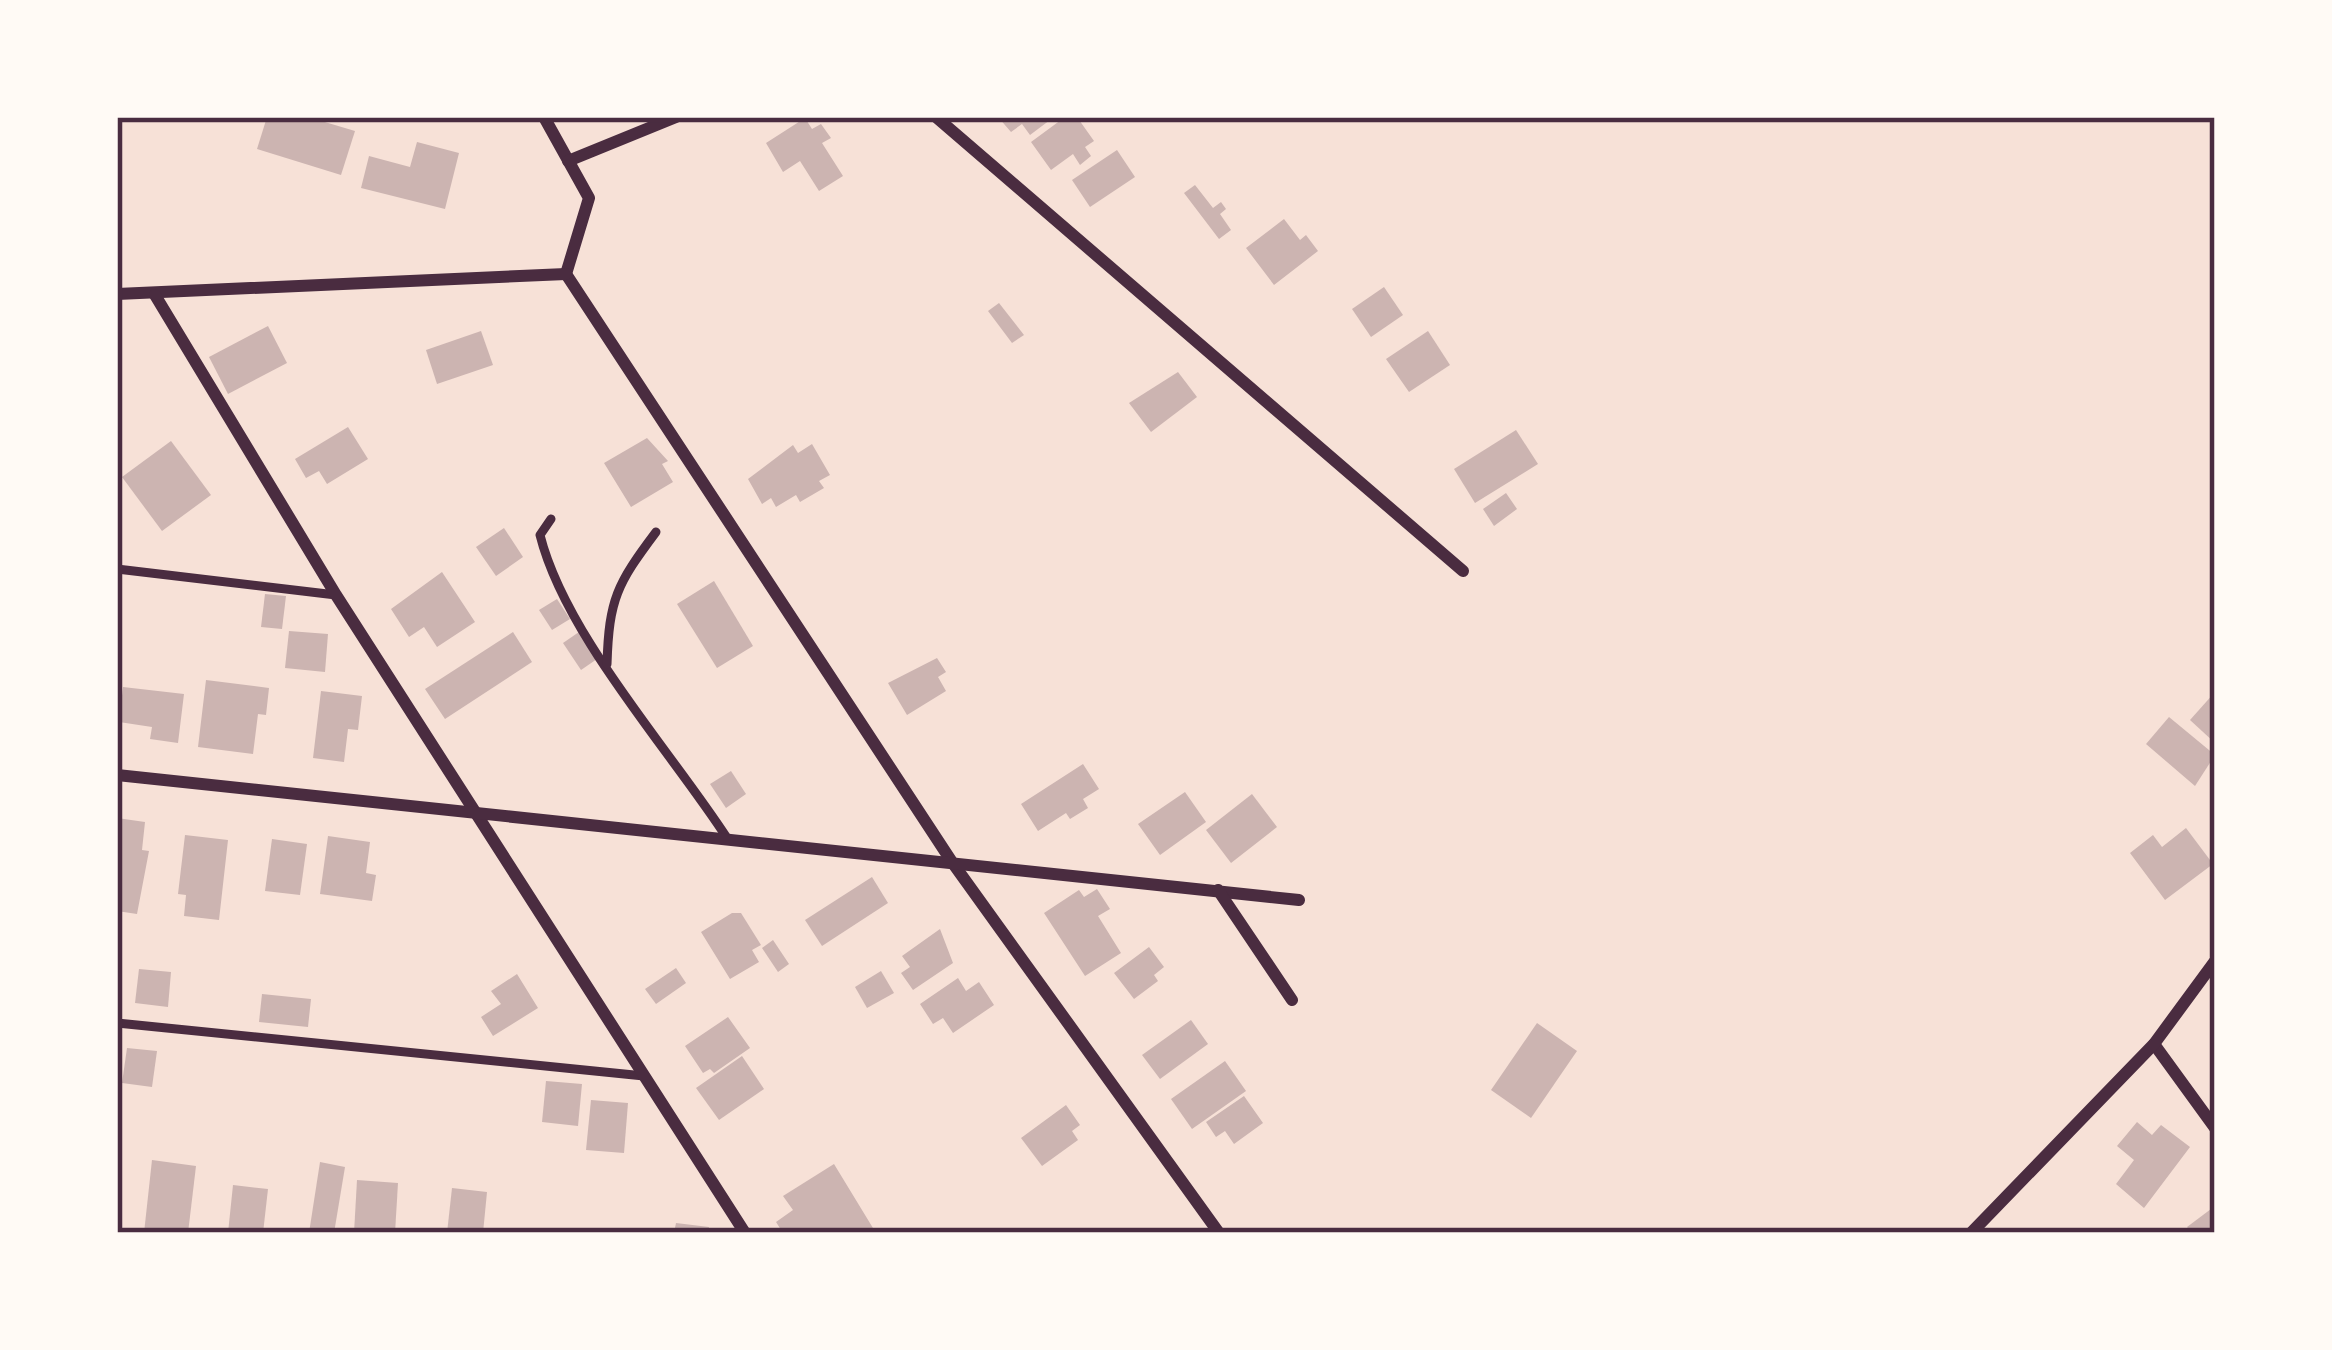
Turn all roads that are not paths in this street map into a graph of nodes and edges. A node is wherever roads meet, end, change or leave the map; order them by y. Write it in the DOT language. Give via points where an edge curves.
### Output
graph roads {
  1 [pos="544,117"];
  2 [pos="676,117"];
  3 [pos="936,117"];
  4 [pos="568,161"];
  5 [pos="566,274"];
  6 [pos="117,294"];
  7 [pos="155,295"];
  8 [pos="551,518"];
  9 [pos="656,532"];
  10 [pos="117,569"];
  11 [pos="1462,571"];
  12 [pos="336,595"];
  13 [pos="607,670"];
  14 [pos="117,775"];
  15 [pos="477,812"];
  16 [pos="727,838"];
  17 [pos="952,862"];
  18 [pos="1217,890"];
  19 [pos="1299,900"];
  20 [pos="2215,962"];
  21 [pos="1292,1000"];
  22 [pos="117,1023"];
  23 [pos="2154,1044"];
  24 [pos="649,1077"];
  25 [pos="2215,1128"];
  26 [pos="745,1233"];
  27 [pos="1220,1233"];
  28 [pos="1971,1233"];
  1 -- 4 [label="street"];
  2 -- 4 [label="street"];
  3 -- 11 [label="street"];
  4 -- 5 [label="street" via="590,198"];
  5 -- 7 [label="street"];
  5 -- 17 [label="street"];
  6 -- 7 [label="street"];
  7 -- 12 [label="street"];
  8 -- 13 [label="lane" via="541,535 549,569"];
  9 -- 13 [label="lane" via="608,608"];
  10 -- 12 [label="lane"];
  12 -- 15 [label="street"];
  13 -- 16 [label="lane"];
  14 -- 15 [label="street"];
  15 -- 16 [label="street"];
  15 -- 24 [label="street"];
  16 -- 17 [label="street"];
  17 -- 18 [label="street"];
  17 -- 27 [label="street"];
  18 -- 19 [label="street"];
  18 -- 21 [label="street"];
  20 -- 23 [label="street"];
  22 -- 24 [label="lane"];
  23 -- 25 [label="street"];
  23 -- 28 [label="street"];
  24 -- 26 [label="street"];
}
